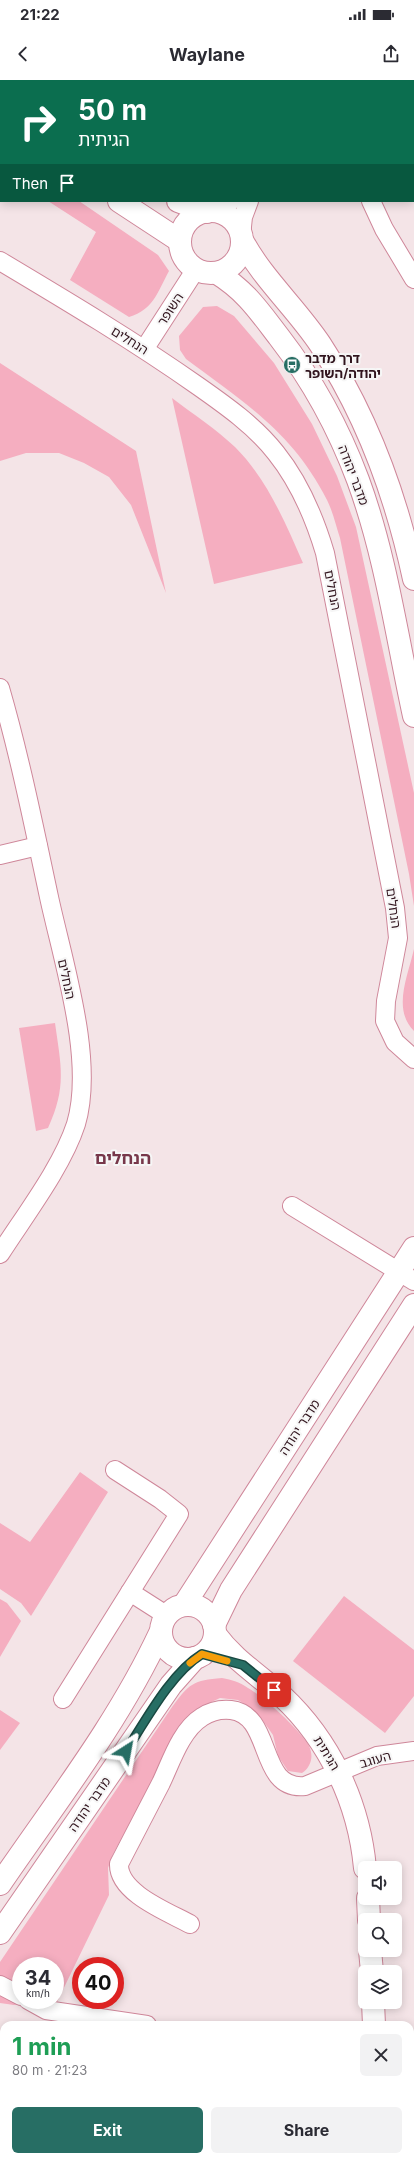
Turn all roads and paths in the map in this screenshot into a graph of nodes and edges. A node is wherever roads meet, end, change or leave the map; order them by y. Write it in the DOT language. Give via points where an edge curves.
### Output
graph roads {
  1 [pos="121,202"];
  2 [pos="181,202"];
  3 [pos="229,202"];
  4 [pos="249,202"];
  5 [pos="371,202"];
  6 [pos="209,211"];
  7 [pos="242,238"];
  8 [pos="180,241"];
  9 [pos="0,261"];
  10 [pos="206,271"];
  11 [pos="414,279"];
  12 [pos="145,348"];
  13 [pos="414,579"];
  14 [pos="0,688"];
  15 [pos="414,716"];
  16 [pos="38,846"];
  17 [pos="0,855"];
  18 [pos="414,1059"];
  19 [pos="292,1206"];
  20 [pos="414,1248"];
  21 [pos="0,1254"];
  22 [pos="406,1276"];
  23 [pos="414,1305"];
  24 [pos="115,1470"];
  25 [pos="130,1592"];
  26 [pos="170,1618"];
  27 [pos="215,1630"];
  28 [pos="199,1656"];
  29 [pos="243,1665"];
  30 [pos="62,1699"];
  31 [pos="414,1751"];
  32 [pos="338,1772"];
  33 [pos="364,1861"];
  34 [pos="0,1884"];
  35 [pos="190,1924"];
  36 [pos="0,1933"];
  37 [pos="0,1985"];
  38 [pos="12,1991"];
  39 [pos="44,2009"];
  40 [pos="373,2009"];
  41 [pos="120,2021"];
  42 [pos="374,2021"];
  1 -- 8 [label="street"];
  2 -- 6 [label="street"];
  3 -- 6 [label="street"];
  4 -- 7 [label="street" via="243,217"];
  5 -- 11 [label="street" via="384,229"];
  6 -- 7 [label="street" via="222,213 234,221"];
  6 -- 8 [label="street" via="191,219 182,230"];
  7 -- 10 [label="street" via="240,254 234,263"];
  7 -- 13 [label="street" via="252,258 319,343 361,413 393,494"];
  8 -- 10 [label="street" via="186,261"];
  9 -- 12 [label="street, הנחלים"];
  10 -- 12 [label="street, השופר"];
  10 -- 15 [label="street, מדבר יהודה" via="241,289 254,304 296,359 335,426 358,480 375,534"];
  12 -- 18 [label="street, הנחלים" via="230,409 275,451 298,484 315,520 325,553 395,908 398,938 386,1001 385,1021 395,1042"];
  14 -- 16 [label="street, הנחלים"];
  16 -- 17 [label="street"];
  16 -- 21 [label="street, הנחלים" via="78,1035 81,1098 76,1123 67,1146"];
  19 -- 22 [label="street"];
  20 -- 22 [label="street, מדבר יהודה"];
  22 -- 26 [label="street, מדבר יהודה"];
  23 -- 27 [label="street" via="235,1584"];
  24 -- 25 [label="street" via="179,1514"];
  25 -- 26 [label="street"];
  25 -- 30 [label="street"];
  26 -- 27 [label="street" via="193,1605 210,1616"];
  26 -- 28 [label="street" via="163,1644 169,1652 186,1660"];
  26 -- 34 [label="street, מדבר יהודה" via="120,1710"];
  27 -- 28 [label="street" via="213,1644 207,1652"];
  27 -- 29 [label="street, הגיתית" via="225,1648"];
  28 -- 29 [label="street, הגיתית"];
  28 -- 36 [label="street, מדבר יהודה" via="171,1685"];
  29 -- 32 [label="street, הגיתית" via="266,1682 300,1715 316,1735"];
  31 -- 32 [label="street, העוגב" via="377,1756"];
  32 -- 33 [label="street, הגיתית" via="357,1822"];
  32 -- 35 [label="street, העוגב" via="305,1786 294,1787 277,1775 254,1724 245,1715 233,1710 222,1710 202,1717 194,1724 185,1735 123,1858 119,1873 131,1891"];
  37 -- 38 [label="street"];
  39 -- 41 [label="street"];
  40 -- 42 [label="street"];
}
